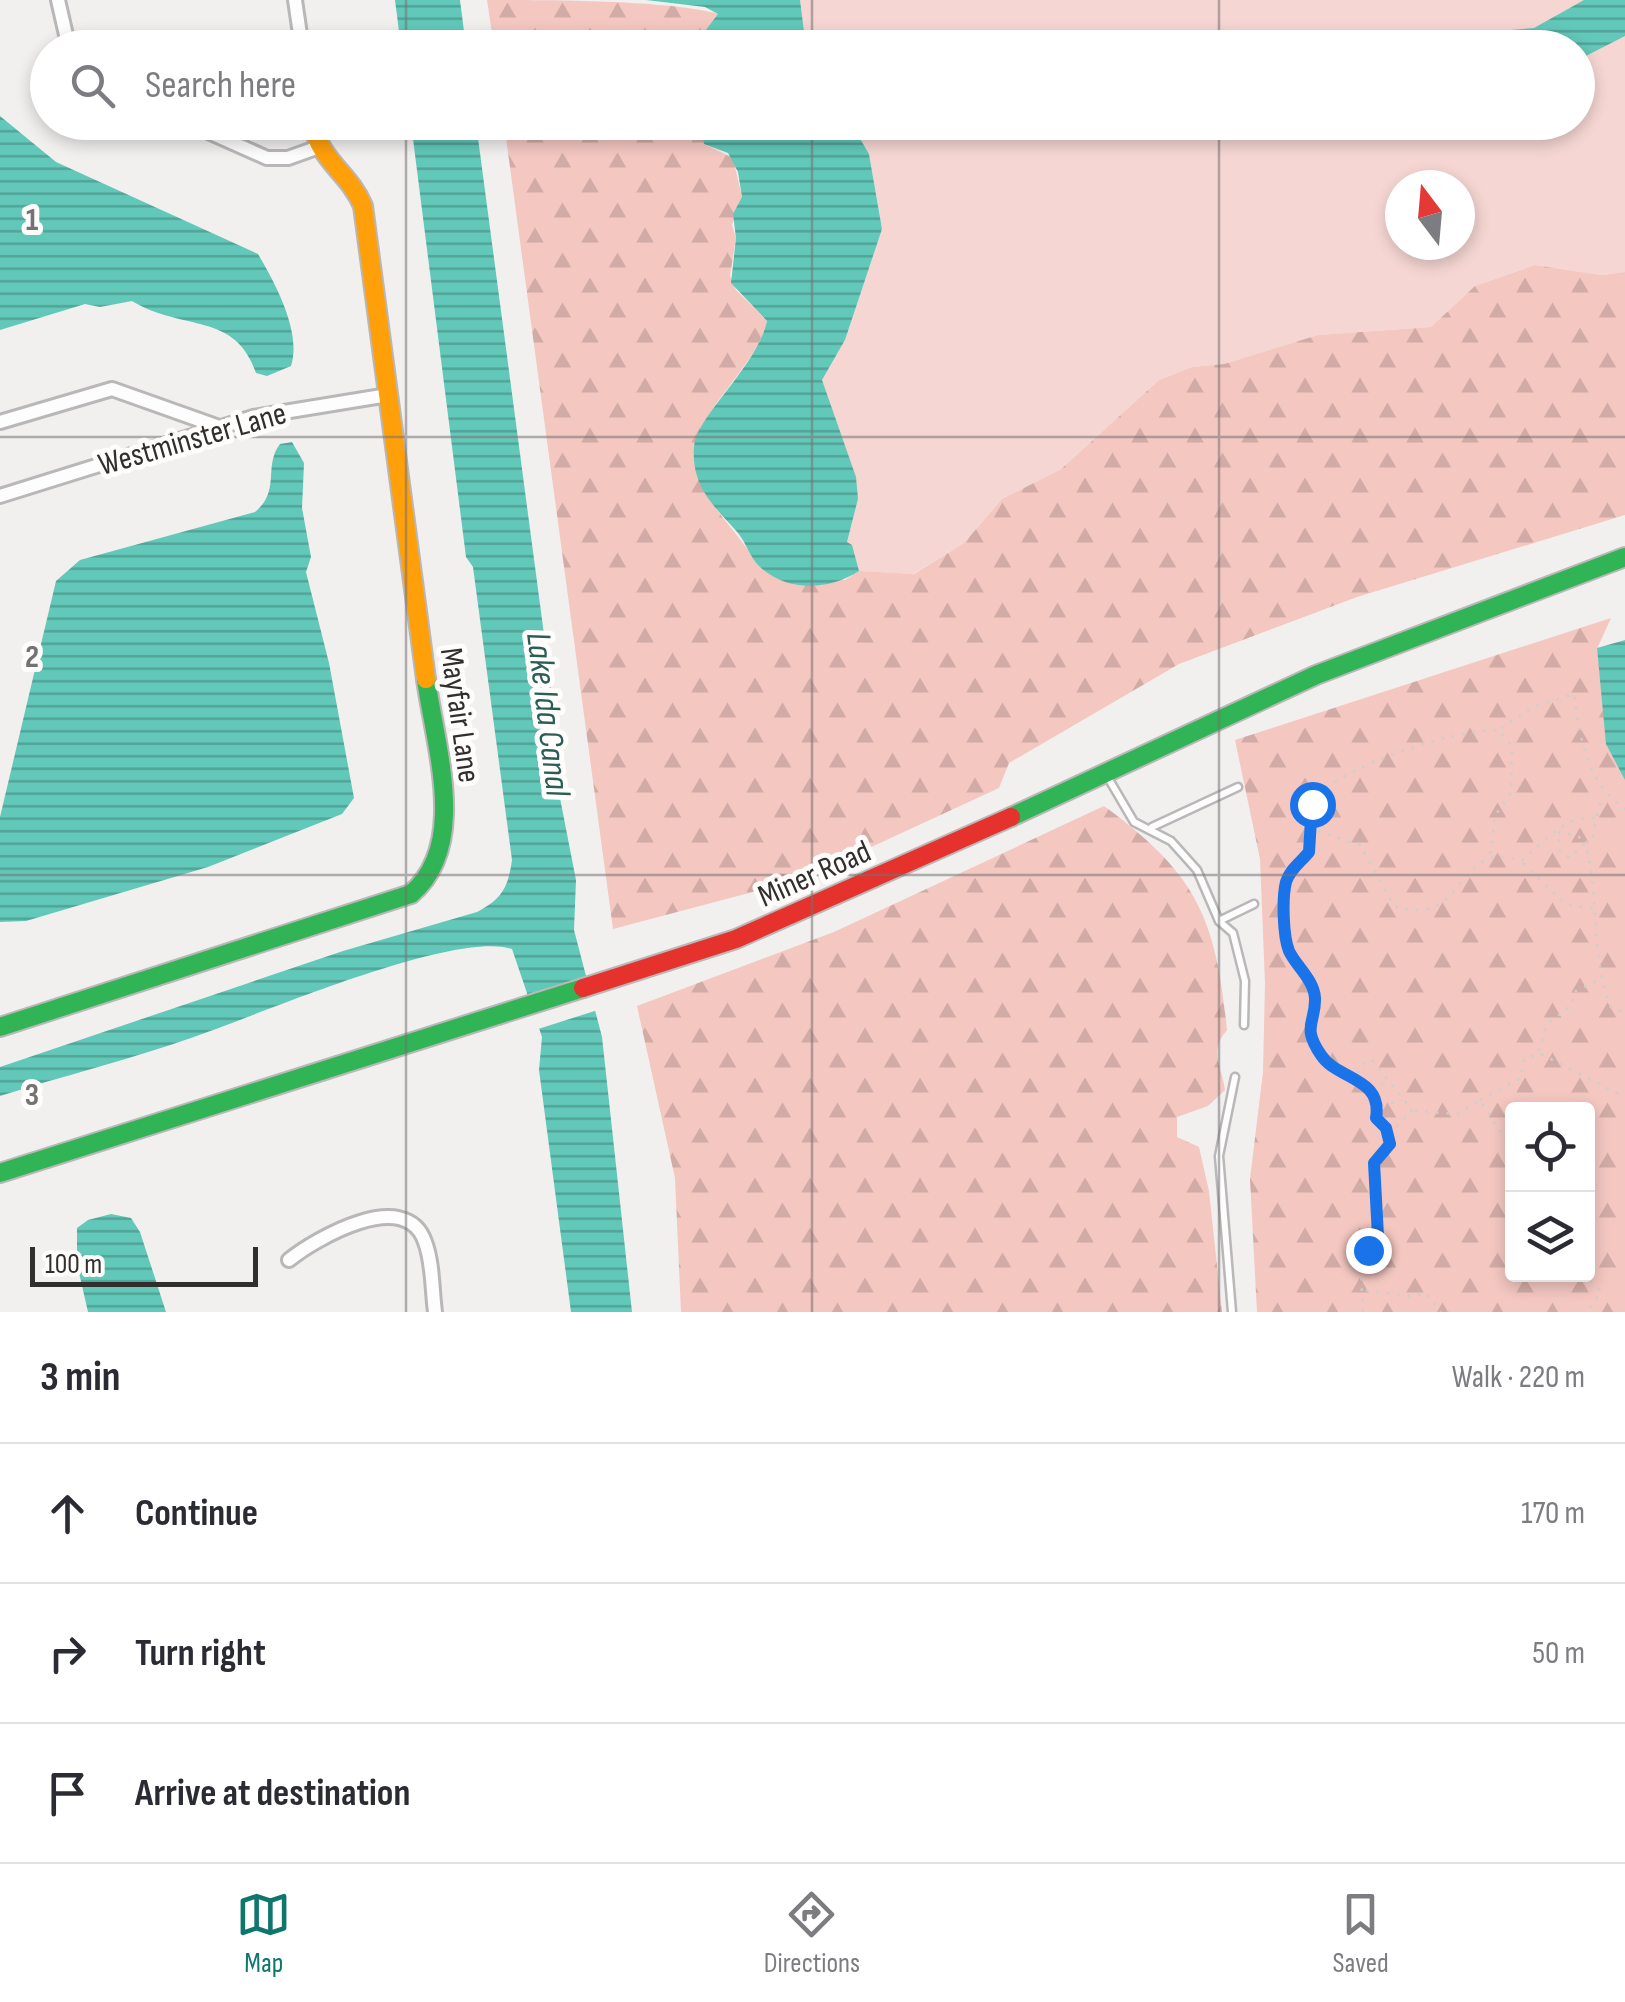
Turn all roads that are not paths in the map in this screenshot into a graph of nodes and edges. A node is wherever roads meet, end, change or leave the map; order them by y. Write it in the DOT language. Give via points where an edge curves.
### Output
graph roads {
  1 [pos="58,0"];
  2 [pos="296,0"];
  3 [pos="65,30"];
  4 [pos="300,30"];
  5 [pos="226,140"];
  6 [pos="315,140"];
  7 [pos="316,148"];
  8 [pos="388,395"];
  9 [pos="0,422"];
  10 [pos="220,427"];
  11 [pos="0,496"];
  12 [pos="1625,558"];
  13 [pos="1105,771"];
  14 [pos="1238,787"];
  15 [pos="1151,828"];
  16 [pos="1254,904"];
  17 [pos="1219,921"];
  18 [pos="1244,1025"];
  19 [pos="0,1027"];
  20 [pos="1235,1077"];
  21 [pos="0,1173"];
  22 [pos="288,1260"];
  23 [pos="435,1312"];
  24 [pos="1232,1312"];
  1 -- 3 [label="street"];
  2 -- 4 [label="street"];
  5 -- 7 [label="street" via="267,158"];
  6 -- 7 [label="street"];
  7 -- 8 [label="street, Mayfair Lane" via="354,186 363,206"];
  8 -- 10 [label="street, Westminster Lane"];
  8 -- 19 [label="street, Mayfair Lane" via="445,820 436,868 400,901"];
  9 -- 10 [label="street" via="112,389"];
  10 -- 11 [label="street, Westminster Lane"];
  12 -- 13 [label="street, Miner Road" via="1429,628"];
  13 -- 15 [label="lane" via="1134,822"];
  13 -- 21 [label="street, Miner Road" via="810,910 598,986"];
  14 -- 15 [label="lane"];
  15 -- 17 [label="lane" via="1197,870"];
  16 -- 17 [label="lane"];
  17 -- 18 [label="lane" via="1233,933 1245,981"];
  20 -- 24 [label="lane" via="1219,1156"];
  22 -- 23 [label="street" via="327,1234 374,1219 400,1219 426,1242"];
}
